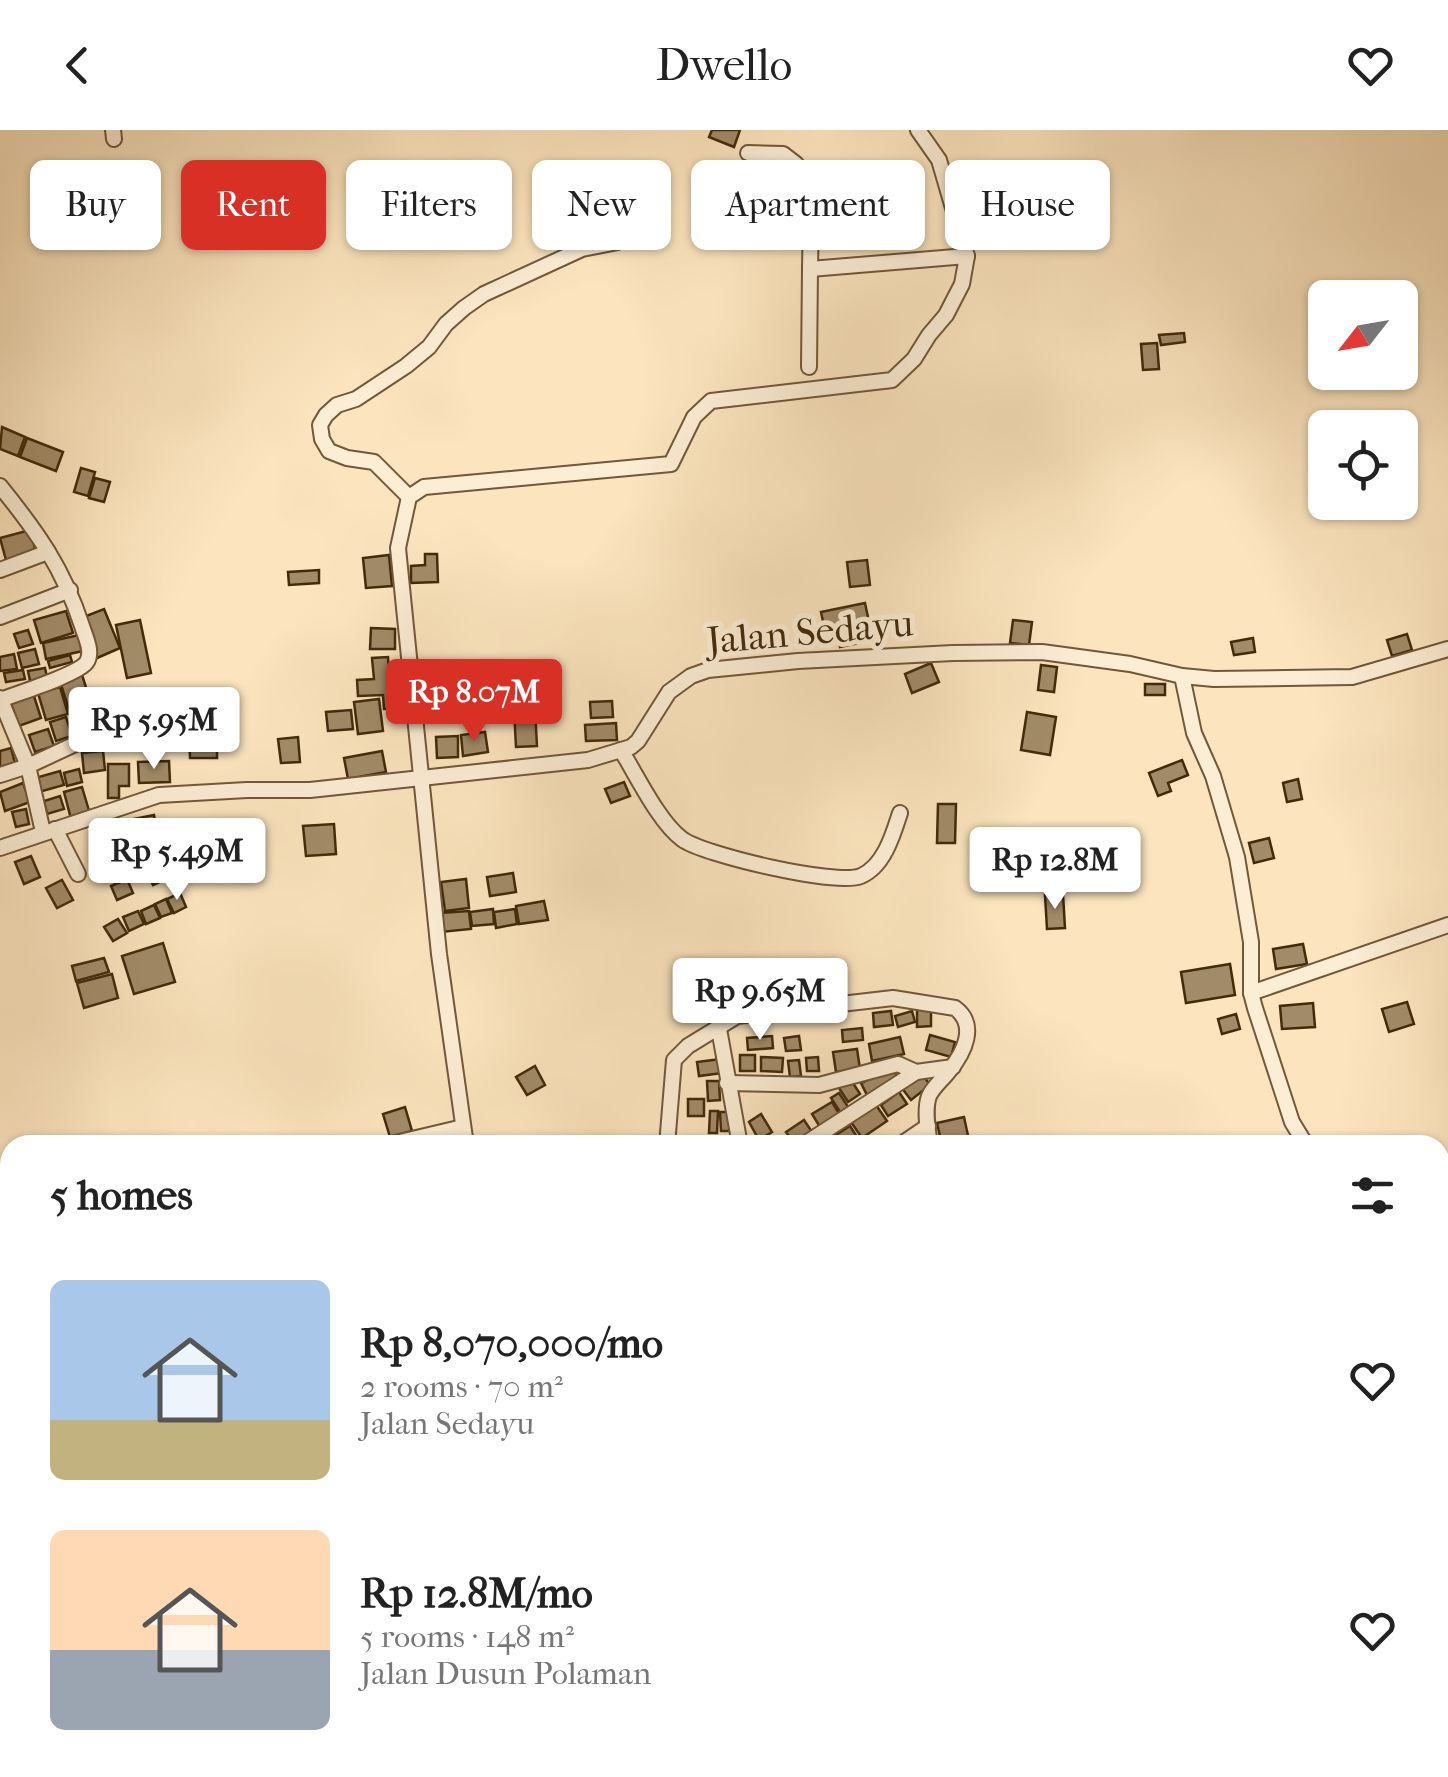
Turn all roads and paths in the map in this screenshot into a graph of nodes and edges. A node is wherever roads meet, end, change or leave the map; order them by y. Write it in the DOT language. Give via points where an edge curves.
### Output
graph roads {
  1 [pos="918,130"];
  2 [pos="748,153"];
  3 [pos="582,250"];
  4 [pos="967,256"];
  5 [pos="810,269"];
  6 [pos="809,368"];
  7 [pos="0,486"];
  8 [pos="409,497"];
  9 [pos="48,552"];
  10 [pos="0,570"];
  11 [pos="70,590"];
  12 [pos="0,616"];
  13 [pos="1448,649"];
  14 [pos="1182,676"];
  15 [pos="0,699"];
  16 [pos="88,738"];
  17 [pos="621,750"];
  18 [pos="28,766"];
  19 [pos="0,775"];
  20 [pos="420,778"];
  21 [pos="900,813"];
  22 [pos="49,830"];
  23 [pos="0,848"];
  24 [pos="78,874"];
  25 [pos="1448,925"];
  26 [pos="1252,992"];
  27 [pos="719,1029"];
  28 [pos="953,1068"];
  29 [pos="916,1072"];
  30 [pos="727,1082"];
  31 [pos="928,1126"];
  32 [pos="463,1127"];
  33 [pos="429,1135"];
  34 [pos="464,1135"];
  35 [pos="668,1135"];
  36 [pos="738,1135"];
  37 [pos="818,1135"];
  38 [pos="915,1135"];
  39 [pos="929,1135"];
  40 [pos="1300,1135"];
  1 -- 4 [label="street" via="940,160"];
  2 -- 5 [label="street" via="783,154 796,164 811,211"];
  3 -- 8 [label="street" via="484,294 406,366 326,416 320,425 328,451 374,462"];
  4 -- 5 [label="street"];
  4 -- 8 [label="street" via="946,314 892,380 711,401 694,417 671,464 424,487"];
  5 -- 6 [label="street"];
  7 -- 9 [label="street"];
  8 -- 20 [label="street" via="398,548"];
  9 -- 10 [label="street"];
  9 -- 11 [label="street"];
  11 -- 12 [label="street"];
  11 -- 15 [label="street" via="89,658 72,672"];
  13 -- 14 [label="street, Jalan Sedayu" via="1352,677"];
  14 -- 17 [label="street, Jalan Sedayu" via="1042,652 708,670 669,692 638,740"];
  14 -- 26 [label="street" via="1194,733 1237,857"];
  15 -- 18 [label="street"];
  16 -- 18 [label="street"];
  17 -- 20 [label="street" via="588,760"];
  17 -- 21 [label="street" via="683,840 751,863 860,876 892,840"];
  18 -- 19 [label="street"];
  18 -- 22 [label="street"];
  20 -- 22 [label="street" via="159,796"];
  20 -- 32 [label="street"];
  22 -- 23 [label="street"];
  22 -- 24 [label="street"];
  25 -- 26 [label="street"];
  26 -- 40 [label="street"];
  27 -- 28 [label="street" via="742,1014 893,998 946,1006 969,1024"];
  27 -- 30 [label="street"];
  27 -- 35 [label="street" via="674,1060"];
  28 -- 29 [label="street"];
  28 -- 31 [label="street" via="929,1096"];
  29 -- 30 [label="street" via="898,1064 819,1085"];
  29 -- 37 [label="street"];
  30 -- 36 [label="street"];
  31 -- 38 [label="street"];
  31 -- 39 [label="street"];
  32 -- 33 [label="street"];
  32 -- 34 [label="street"];
}
